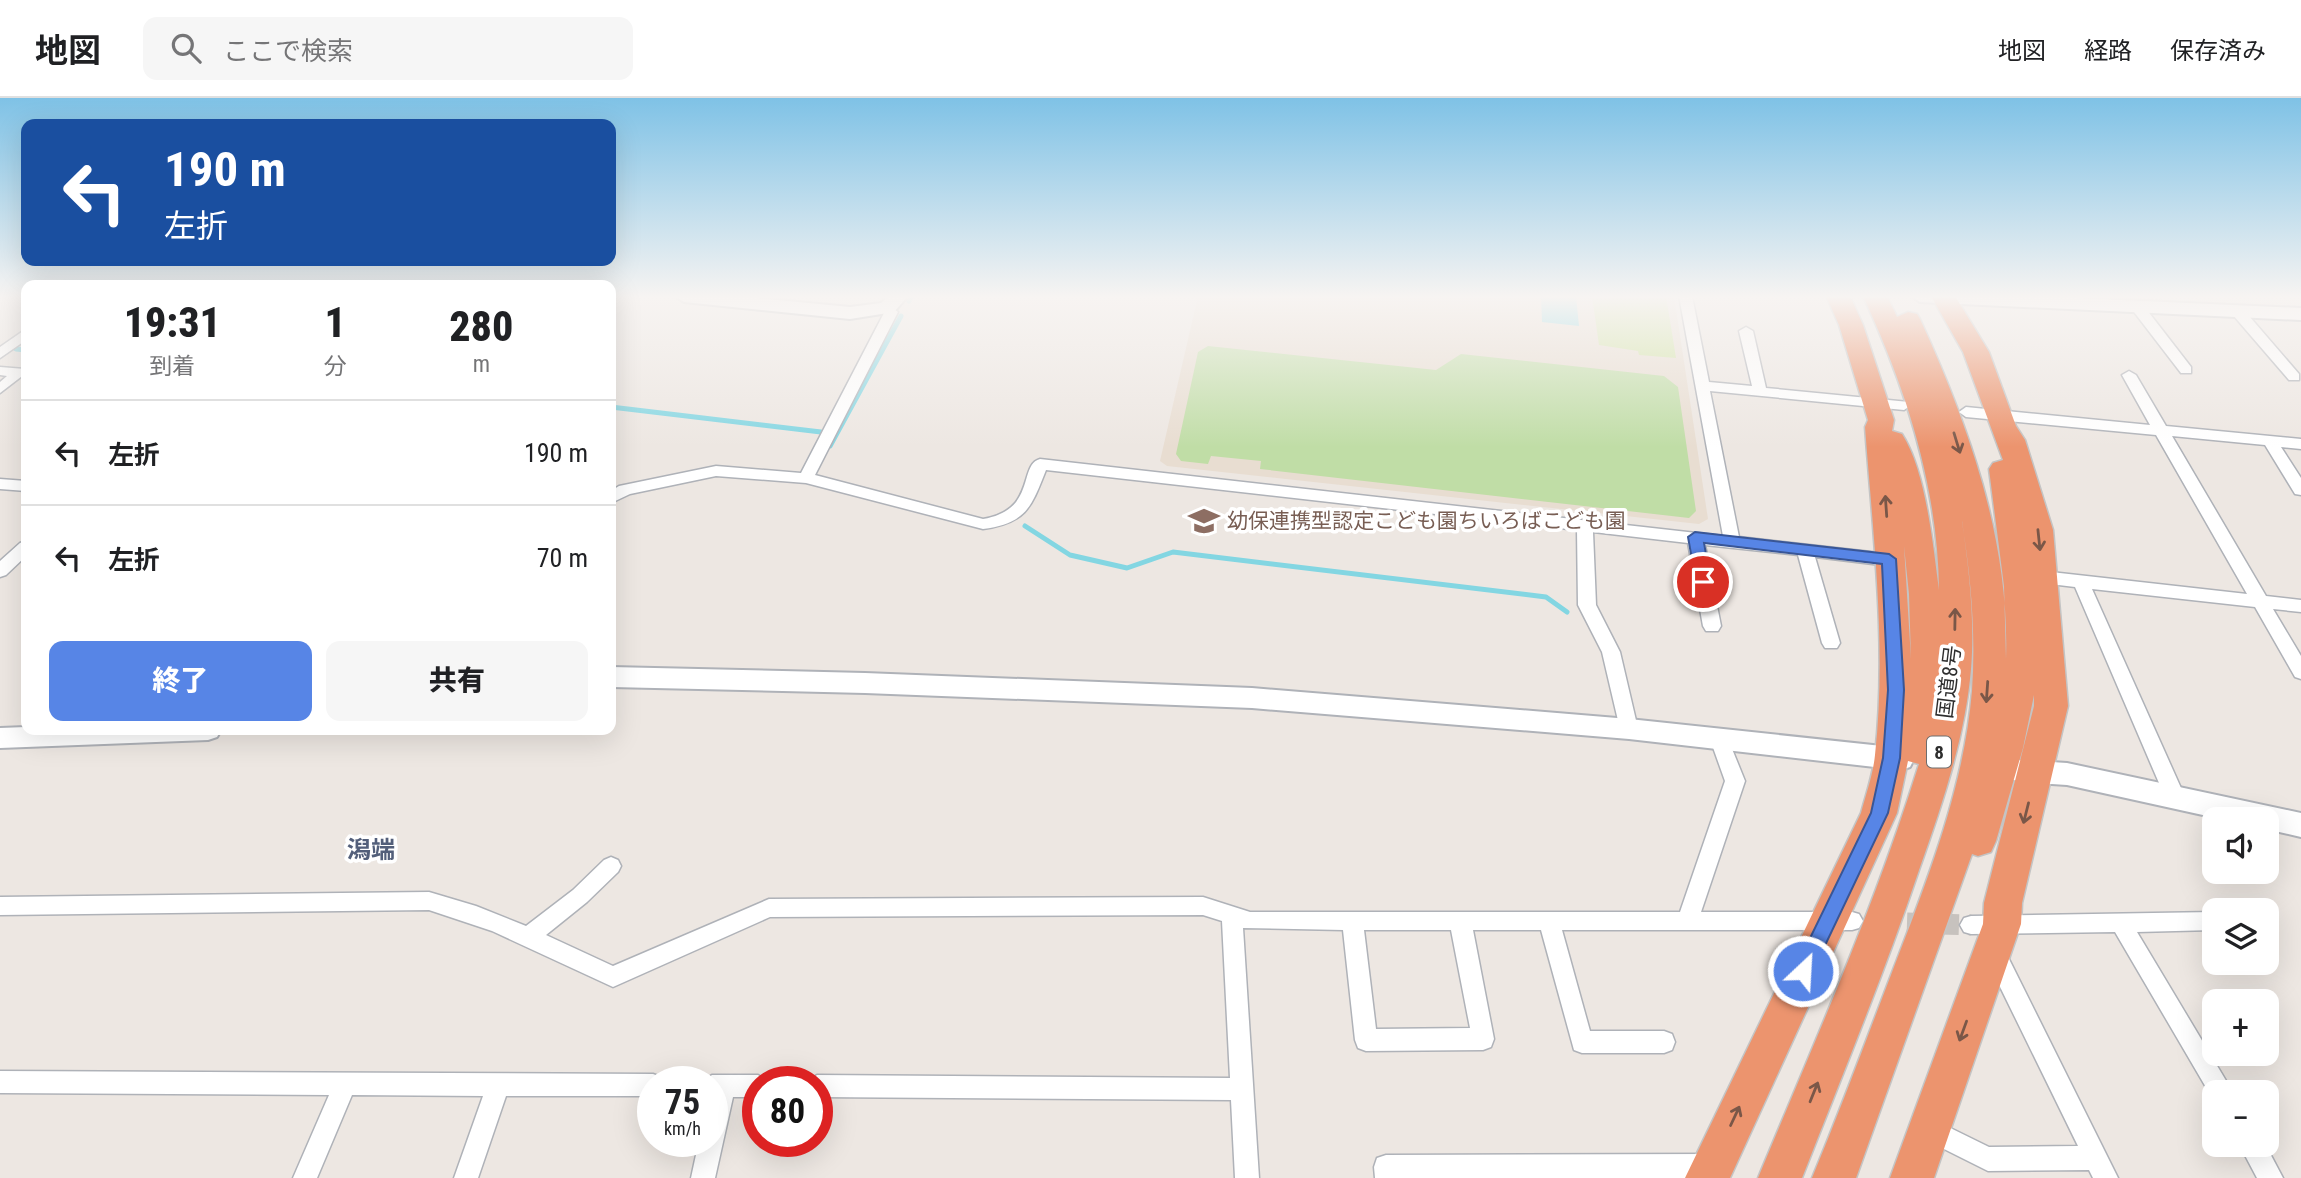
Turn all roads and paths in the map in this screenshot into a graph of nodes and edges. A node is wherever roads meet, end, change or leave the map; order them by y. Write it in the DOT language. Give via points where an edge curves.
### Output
graph roads {
  1 [pos="873,346"];
  2 [pos="1695,346"];
  3 [pos="1750,346"];
  4 [pos="1860,346"];
  5 [pos="1915,346"];
  6 [pos="1923,346"];
  7 [pos="1969,346"];
  8 [pos="2168,346"];
  9 [pos="2268,346"];
  10 [pos="2186,370"];
  11 [pos="0,371"];
  12 [pos="2129,375"];
  13 [pos="2294,377"];
  14 [pos="1703,386"];
  15 [pos="0,389"];
  16 [pos="1760,391"];
  17 [pos="1887,409"];
  18 [pos="1966,412"];
  19 [pos="2001,420"];
  20 [pos="2163,431"];
  21 [pos="2270,441"];
  22 [pos="2301,444"];
  23 [pos="806,478"];
  24 [pos="0,484"];
  25 [pos="21,486"];
  26 [pos="2301,490"];
  27 [pos="616,495"];
  28 [pos="1585,525"];
  29 [pos="1695,537"];
  30 [pos="1732,541"];
  31 [pos="1805,550"];
  32 [pos="21,552"];
  33 [pos="1889,559"];
  34 [pos="0,571"];
  35 [pos="2042,577"];
  36 [pos="2081,582"];
  37 [pos="2261,602"];
  38 [pos="2301,606"];
  39 [pos="1712,626"];
  40 [pos="1831,643"];
  41 [pos="2301,672"];
  42 [pos="616,677"];
  43 [pos="1629,729"];
  44 [pos="78,735"];
  45 [pos="0,738"];
  46 [pos="1718,739"];
  47 [pos="1896,759"];
  48 [pos="2024,771"];
  49 [pos="2175,797"];
  50 [pos="2301,825"];
  51 [pos="611,866"];
  52 [pos="1889,906"];
  53 [pos="2,909"];
  54 [pos="1232,915"];
  55 [pos="1688,919"];
  56 [pos="1461,920"];
  57 [pos="1549,920"];
  58 [pos="1352,921"];
  59 [pos="1839,921"];
  60 [pos="2202,921"];
  61 [pos="2120,922"];
  62 [pos="1988,933"];
  63 [pos="527,937"];
  64 [pos="1664,1042"];
  65 [pos="2213,1080"];
  66 [pos="0,1082"];
  67 [pos="345,1084"];
  68 [pos="498,1085"];
  69 [pos="637,1086"];
  70 [pos="833,1086"];
  71 [pos="1240,1089"];
  72 [pos="1928,1129"];
  73 [pos="1853,1132"];
  74 [pos="708,1157"];
  75 [pos="2259,1157"];
  76 [pos="2101,1168"];
  77 [pos="1709,1172"];
  78 [pos="305,1178"];
  79 [pos="466,1178"];
  80 [pos="703,1178"];
  81 [pos="1247,1178"];
  82 [pos="1387,1178"];
  83 [pos="1780,1178"];
  84 [pos="1834,1178"];
  85 [pos="1912,1178"];
  86 [pos="2271,1178"];
  1 -- 23 [label="street"];
  2 -- 14 [label="street"];
  3 -- 16 [label="street"];
  4 -- 17 [label="highway"];
  52 -- 5 [label="highway, 国道8号 / 8, one-way" via="1936,770 1954,674 1950,523 1923,411"];
  6 -- 73 [label="highway, 国道8号 / 8, one-way" via="1964,466 1979,528 1990,653 1979,759 1967,804 1937,903"];
  7 -- 19 [label="highway" via="1976,352"];
  8 -- 10 [label="street"];
  9 -- 13 [label="street"];
  11 -- 15 [label="street" via="20,372"];
  12 -- 20 [label="street"];
  14 -- 16 [label="street"];
  14 -- 30 [label="street"];
  16 -- 17 [label="street"];
  33 -- 17 [label="highway, one-way" via="1878,427"];
  17 -- 52 [label="highway, 8" via="1888,428 1908,487 1925,601 1927,664 1924,726 1910,789 1881,873"];
  18 -- 19 [label="street"];
  19 -- 20 [label="street"];
  19 -- 35 [label="highway, one-way" via="2035,519"];
  19 -- 73 [label="highway, 8" via="2022,654 2016,696 1965,887 1879,1112"];
  20 -- 21 [label="street"];
  20 -- 37 [label="street"];
  21 -- 22 [label="street"];
  21 -- 26 [label="street"];
  23 -- 27 [label="street" via="716,471"];
  23 -- 28 [label="street" via="983,524 1005,522 1021,510 1040,464"];
  24 -- 25 [label="street"];
  28 -- 29 [label="street"];
  28 -- 43 [label="street" via="1587,605 1611,652"];
  29 -- 30 [label="street"];
  29 -- 39 [label="street"];
  30 -- 31 [label="street"];
  31 -- 33 [label="street"];
  31 -- 40 [label="street"];
  32 -- 34 [label="street"];
  33 -- 47 [label="highway"];
  35 -- 36 [label="street"];
  35 -- 48 [label="highway" via="2051,706"];
  36 -- 37 [label="street"];
  36 -- 49 [label="street"];
  37 -- 38 [label="street"];
  37 -- 41 [label="street"];
  42 -- 43 [label="street" via="1252,698"];
  43 -- 46 [label="street"];
  44 -- 45 [label="street"];
  46 -- 47 [label="street"];
  46 -- 55 [label="street" via="1735,781"];
  47 -- 59 [label="highway"];
  48 -- 49 [label="street" via="2067,774"];
  48 -- 62 [label="highway, one-way" via="2003,903"];
  49 -- 50 [label="street"];
  51 -- 63 [label="street"];
  83 -- 52 [label="highway, 国道8号 / 8, one-way"];
  53 -- 63 [label="street" via="429,901"];
  54 -- 58 [label="street" via="1251,921"];
  54 -- 63 [label="street" via="1203,906 769,908 613,977"];
  54 -- 71 [label="street"];
  55 -- 57 [label="street"];
  55 -- 59 [label="street"];
  56 -- 57 [label="street"];
  56 -- 58 [label="street"];
  56 -- 58 [label="street" via="1483,1039 1366,1040"];
  57 -- 64 [label="street" via="1582,1042"];
  77 -- 59 [label="highway, one-way"];
  60 -- 61 [label="street"];
  61 -- 62 [label="street"];
  61 -- 65 [label="street"];
  62 -- 72 [label="highway, one-way"];
  62 -- 76 [label="street"];
  66 -- 67 [label="street"];
  67 -- 68 [label="street"];
  67 -- 78 [label="street"];
  68 -- 69 [label="street"];
  68 -- 79 [label="street"];
  70 -- 71 [label="street"];
  71 -- 81 [label="street"];
  72 -- 76 [label="street" via="1988,1159"];
  72 -- 85 [label="highway"];
  73 -- 84 [label="highway, 国道8号 / 8"];
  74 -- 80 [label="street"];
  75 -- 86 [label="street"];
  77 -- 82 [label="street" via="1386,1167"];
}
